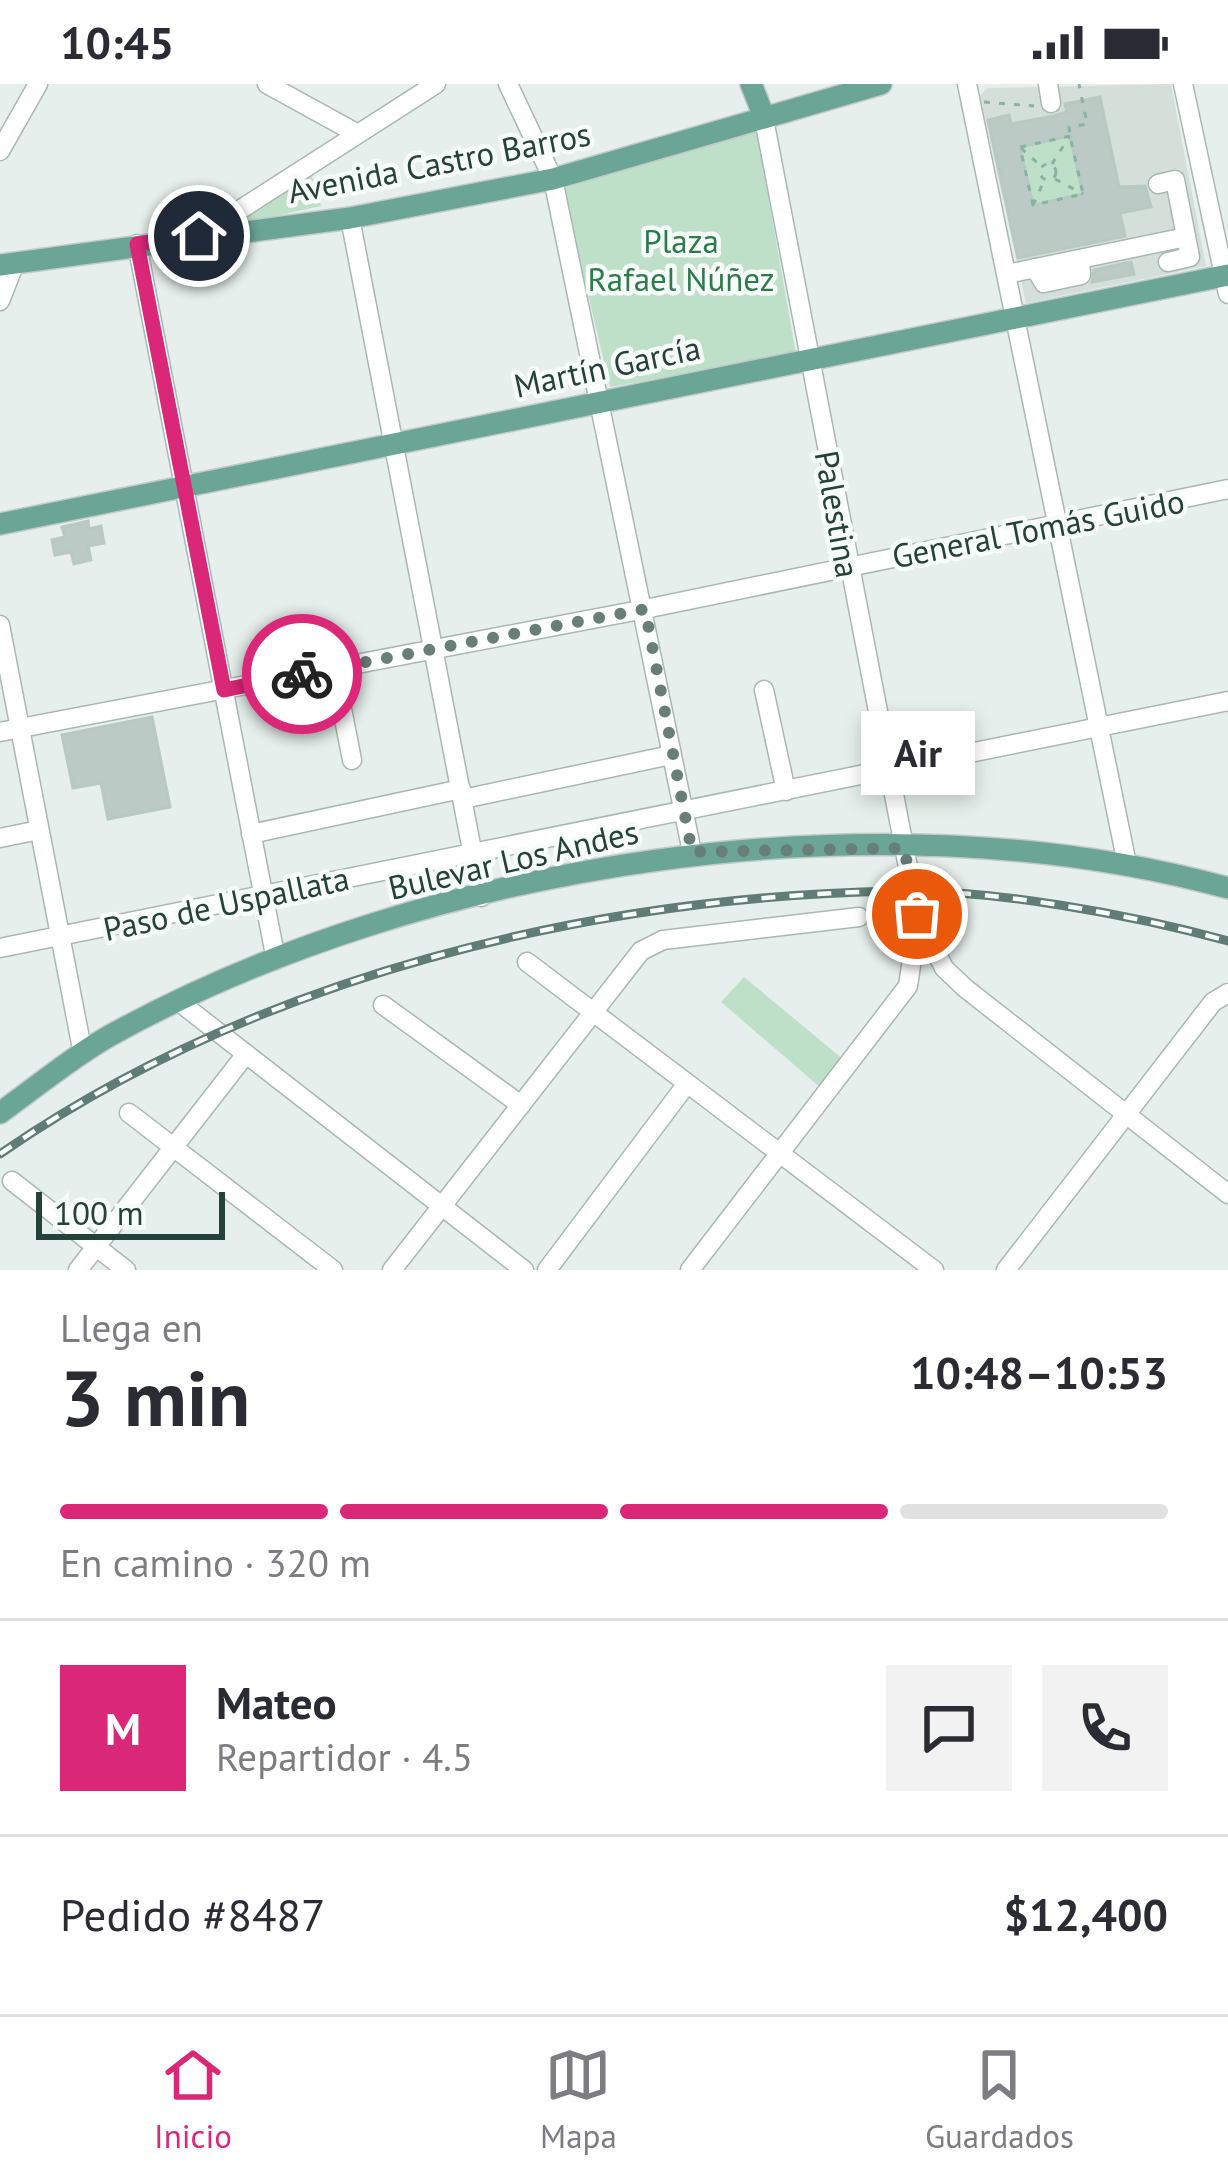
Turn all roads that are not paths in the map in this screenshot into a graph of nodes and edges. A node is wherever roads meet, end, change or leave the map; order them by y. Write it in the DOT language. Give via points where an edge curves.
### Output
graph roads {
  1 [pos="38,84"];
  2 [pos="436,84"];
  3 [pos="508,84"];
  4 [pos="752,84"];
  5 [pos="881,84"];
  6 [pos="967,84"];
  7 [pos="1184,84"];
  8 [pos="279,87"];
  9 [pos="763,114"];
  10 [pos="356,133"];
  11 [pos="0,151"];
  12 [pos="553,179"];
  13 [pos="1157,184"];
  14 [pos="350,218"];
  15 [pos="199,236"];
  16 [pos="1186,237"];
  17 [pos="137,244"];
  18 [pos="1168,262"];
  19 [pos="8,264"];
  20 [pos="1007,274"];
  21 [pos="1227,282"];
  22 [pos="0,301"];
  23 [pos="1016,316"];
  24 [pos="809,359"];
  25 [pos="601,399"];
  26 [pos="397,446"];
  27 [pos="184,488"];
  28 [pos="1228,489"];
  29 [pos="1056,523"];
  30 [pos="0,524"];
  31 [pos="847,566"];
  32 [pos="645,609"];
  33 [pos="0,625"];
  34 [pos="434,649"];
  35 [pos="334,668"];
  36 [pos="224,690"];
  37 [pos="764,690"];
  38 [pos="1228,701"];
  39 [pos="1098,727"];
  40 [pos="10,731"];
  41 [pos="671,754"];
  42 [pos="352,760"];
  43 [pos="889,771"];
  44 [pos="786,790"];
  45 [pos="462,794"];
  46 [pos="684,812"];
  47 [pos="39,830"];
  48 [pos="251,834"];
  49 [pos="0,838"];
  50 [pos="904,848"];
  51 [pos="692,852"];
  52 [pos="473,853"];
  53 [pos="1127,864"];
  54 [pos="1228,888"];
  55 [pos="263,896"];
  56 [pos="481,897"];
  57 [pos="917,914"];
  58 [pos="859,916"];
  59 [pos="61,937"];
  60 [pos="0,948"];
  61 [pos="276,960"];
  62 [pos="527,962"];
  63 [pos="908,986"];
  64 [pos="964,988"];
  65 [pos="1226,993"];
  66 [pos="178,1001"];
  67 [pos="383,1005"];
  68 [pos="592,1012"];
  69 [pos="83,1054"];
  70 [pos="246,1054"];
  71 [pos="686,1085"];
  72 [pos="520,1105"];
  73 [pos="0,1113"];
  74 [pos="129,1113"];
  75 [pos="1126,1114"];
  76 [pos="172,1148"];
  77 [pos="780,1155"];
  78 [pos="12,1181"];
  79 [pos="1228,1194"];
  80 [pos="442,1206"];
  81 [pos="96,1247"];
  82 [pos="78,1270"];
  83 [pos="125,1270"];
  84 [pos="333,1270"];
  85 [pos="392,1270"];
  86 [pos="524,1270"];
  87 [pos="547,1270"];
  88 [pos="690,1270"];
  89 [pos="934,1270"];
  90 [pos="1006,1270"];
  1 -- 11 [label="street"];
  2 -- 10 [label="street"];
  3 -- 12 [label="street"];
  4 -- 9 [label="main road"];
  5 -- 9 [label="main road, Avenida Castro Barros"];
  6 -- 20 [label="street"];
  7 -- 21 [label="street"];
  8 -- 10 [label="street"];
  9 -- 12 [label="main road, Avenida Castro Barros"];
  9 -- 24 [label="street, Palestina"];
  10 -- 15 [label="street"];
  12 -- 14 [label="main road, Avenida Castro Barros"];
  12 -- 25 [label="street"];
  13 -- 16 [label="street" via="1175,180"];
  14 -- 15 [label="main road, Avenida Castro Barros"];
  14 -- 26 [label="street"];
  15 -- 17 [label="main road, Avenida Castro Barros"];
  16 -- 18 [label="street" via="1190,257"];
  16 -- 20 [label="street" via="1080,259 1081,275 1044,283 1035,268"];
  17 -- 19 [label="main road, Avenida Castro Barros"];
  17 -- 27 [label="street"];
  19 -- 22 [label="street"];
  20 -- 23 [label="street"];
  21 -- 23 [label="main road, Martín García"];
  23 -- 24 [label="main road, Martín García"];
  23 -- 29 [label="street"];
  24 -- 25 [label="main road, Martín García"];
  24 -- 31 [label="street, Palestina"];
  25 -- 26 [label="main road, Martín García"];
  25 -- 32 [label="street"];
  26 -- 27 [label="main road, Martín García"];
  26 -- 34 [label="street"];
  27 -- 30 [label="main road, Martín García"];
  27 -- 36 [label="street"];
  28 -- 29 [label="street, General Tomás Guido"];
  29 -- 31 [label="street, General Tomás Guido"];
  29 -- 39 [label="street"];
  31 -- 32 [label="street, General Tomás Guido"];
  31 -- 43 [label="street, Palestina"];
  32 -- 34 [label="street, General Tomás Guido"];
  32 -- 41 [label="street"];
  33 -- 40 [label="street"];
  34 -- 35 [label="street, General Tomás Guido"];
  34 -- 45 [label="street"];
  35 -- 36 [label="street, General Tomás Guido"];
  35 -- 42 [label="street"];
  36 -- 40 [label="street, General Tomás Guido"];
  36 -- 48 [label="street"];
  37 -- 44 [label="street"];
  38 -- 39 [label="street, Paso de Uspallata"];
  39 -- 43 [label="street, Paso de Uspallata"];
  39 -- 53 [label="street"];
  40 -- 47 [label="street"];
  41 -- 45 [label="street"];
  41 -- 46 [label="street"];
  43 -- 44 [label="street, Paso de Uspallata"];
  43 -- 50 [label="street, Palestina"];
  44 -- 46 [label="street, Paso de Uspallata"];
  45 -- 48 [label="street"];
  45 -- 52 [label="street"];
  46 -- 51 [label="street"];
  46 -- 52 [label="street, Paso de Uspallata"];
  47 -- 49 [label="street"];
  47 -- 59 [label="street"];
  48 -- 55 [label="street"];
  50 -- 51 [label="main road, Bulevar Los Andes"];
  50 -- 53 [label="main road, Bulevar Los Andes"];
  50 -- 57 [label="street, Palestina"];
  51 -- 56 [label="main road, Bulevar Los Andes"];
  52 -- 55 [label="street, Paso de Uspallata"];
  52 -- 56 [label="street"];
  53 -- 54 [label="main road, Bulevar Los Andes"];
  55 -- 59 [label="street, Paso de Uspallata"];
  55 -- 61 [label="street"];
  56 -- 61 [label="main road, Bulevar Los Andes"];
  57 -- 63 [label="street"];
  57 -- 64 [label="street" via="944,968"];
  58 -- 68 [label="street" via="663,940 641,951"];
  59 -- 60 [label="street, Paso de Uspallata"];
  59 -- 69 [label="street"];
  61 -- 66 [label="main road, Bulevar Los Andes"];
  62 -- 68 [label="street"];
  63 -- 64 [label="street" via="935,975"];
  63 -- 77 [label="street"];
  64 -- 75 [label="street"];
  65 -- 75 [label="street"];
  66 -- 69 [label="main road, Bulevar Los Andes"];
  66 -- 70 [label="street"];
  67 -- 72 [label="street"];
  68 -- 71 [label="street"];
  68 -- 72 [label="street"];
  69 -- 73 [label="main road, Bulevar Los Andes"];
  70 -- 76 [label="street"];
  70 -- 80 [label="street"];
  71 -- 77 [label="street"];
  71 -- 87 [label="street"];
  72 -- 80 [label="street"];
  74 -- 76 [label="street"];
  75 -- 79 [label="street"];
  75 -- 90 [label="street"];
  76 -- 81 [label="street"];
  76 -- 84 [label="street"];
  77 -- 88 [label="street"];
  77 -- 89 [label="street"];
  78 -- 81 [label="street"];
  80 -- 85 [label="street"];
  80 -- 86 [label="street"];
  81 -- 82 [label="street"];
  81 -- 83 [label="street"];
}
